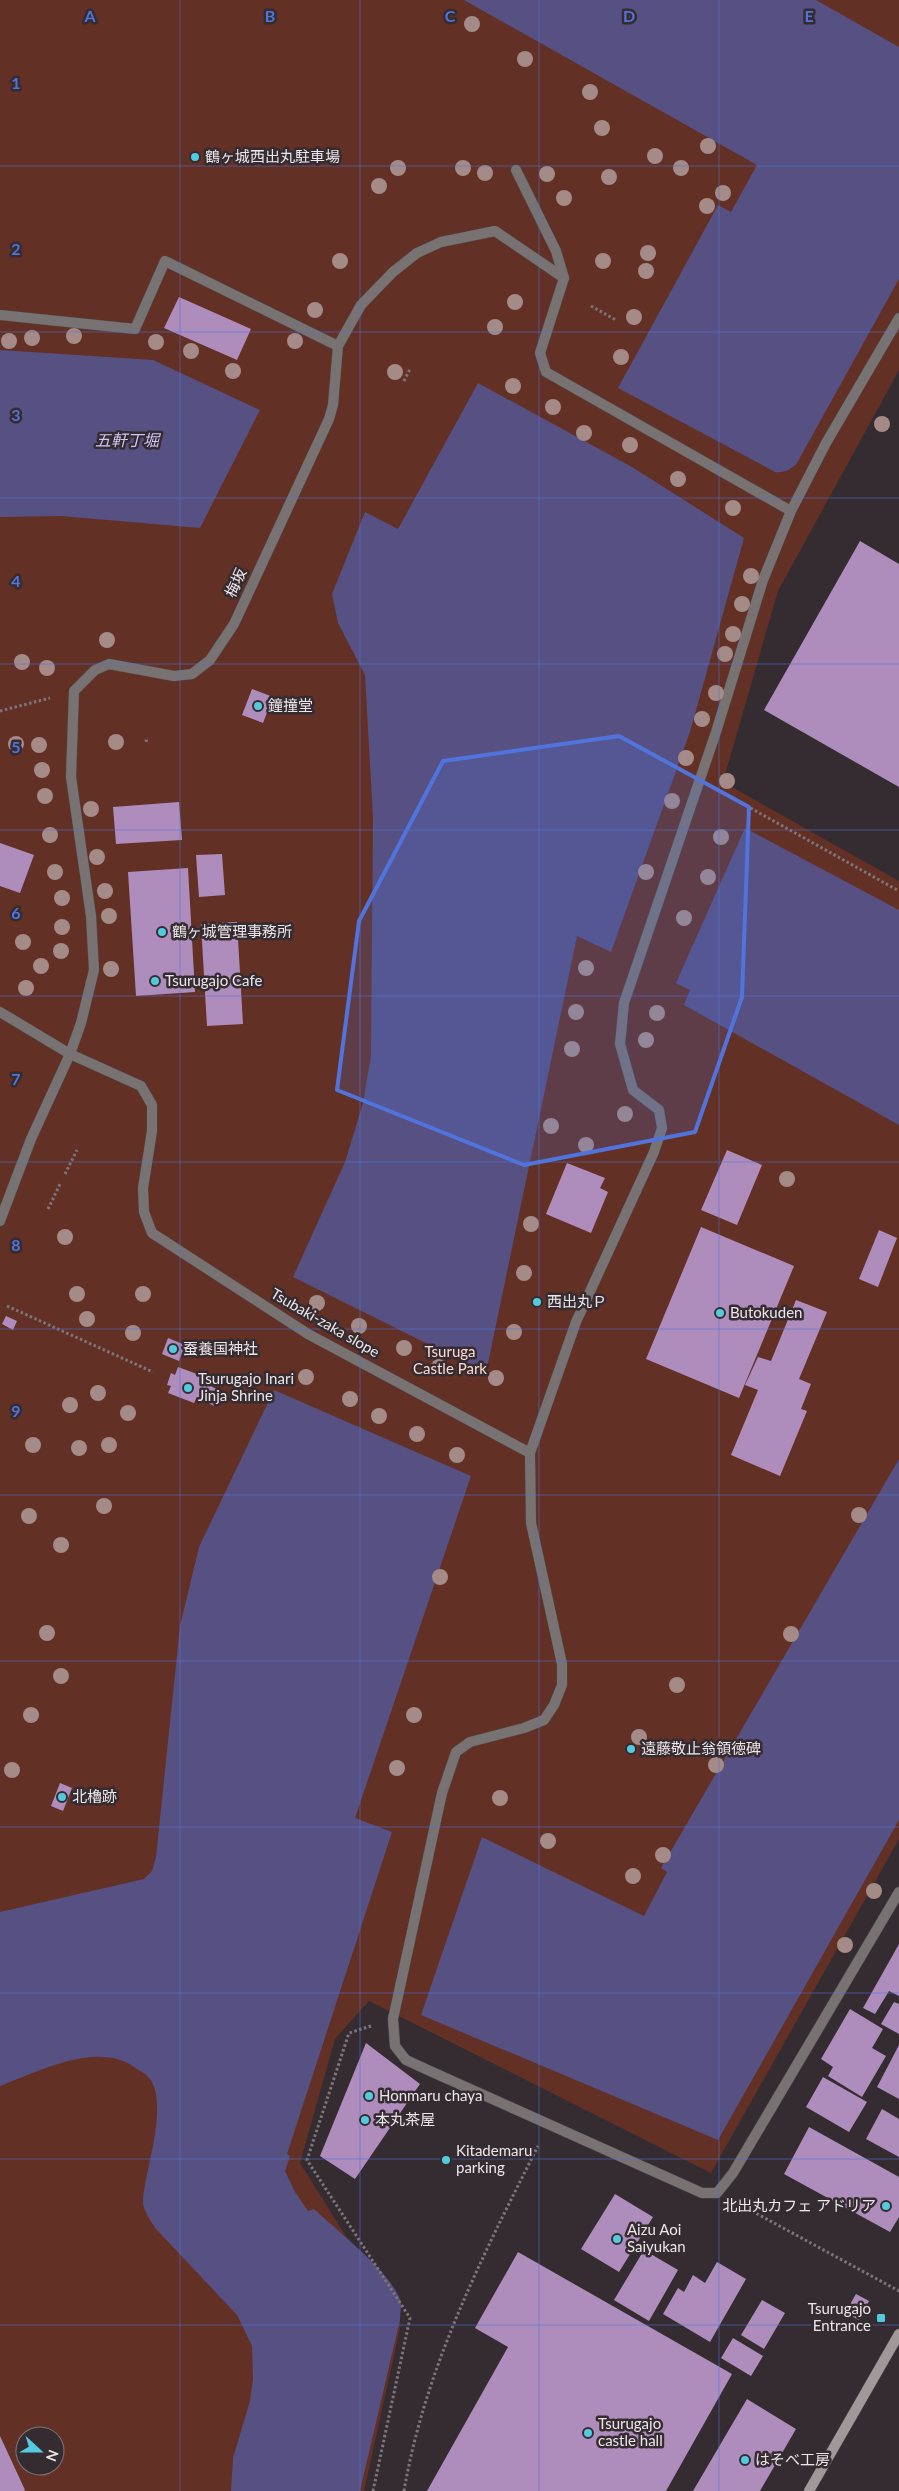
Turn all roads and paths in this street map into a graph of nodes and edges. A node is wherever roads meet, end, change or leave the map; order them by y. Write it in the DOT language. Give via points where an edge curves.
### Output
graph roads {
  1 [pos="516,170"];
  2 [pos="564,278"];
  3 [pos="591,306"];
  4 [pos="0,315"];
  5 [pos="899,318"];
  6 [pos="616,320"];
  7 [pos="338,346"];
  8 [pos="410,369"];
  9 [pos="404,380"];
  10 [pos="791,511"];
  11 [pos="74,691"];
  12 [pos="0,711"];
  13 [pos="147,737"];
  14 [pos="146,742"];
  15 [pos="699,780"];
  16 [pos="899,891"];
  17 [pos="0,1012"];
  18 [pos="70,1054"];
  19 [pos="77,1150"];
  20 [pos="65,1174"];
  21 [pos="61,1182"];
  22 [pos="48,1208"];
  23 [pos="0,1221"];
  24 [pos="7,1306"];
  25 [pos="153,1372"];
  26 [pos="530,1453"];
  27 [pos="899,1892"];
  28 [pos="393,2019"];
  29 [pos="548,2124"];
  30 [pos="718,2192"];
  31 [pos="899,2291"];
  32 [pos="899,2334"];
  33 [pos="373,2491"];
  34 [pos="404,2491"];
  35 [pos="809,2491"];
  1 -- 2 [label="street" via="556,251"];
  2 -- 7 [label="street" via="495,231 441,242 417,253 393,272 361,305"];
  2 -- 10 [label="street" via="540,354 546,372"];
  3 -- 6 [label="path"];
  4 -- 7 [label="street" via="135,329 165,261"];
  5 -- 10 [label="street" via="826,443"];
  7 -- 11 [label="street, 梅坂" via="329,419 234,624 210,660 192,674 174,676 109,664 95,670"];
  8 -- 9 [label="path"];
  10 -- 15 [label="street" via="763,580"];
  11 -- 12 [label="path"];
  11 -- 18 [label="street" via="72,777 91,916 94,970"];
  13 -- 14 [label="path"];
  15 -- 16 [label="path"];
  15 -- 26 [label="street" via="624,1003 621,1023 620,1044 633,1090 659,1110 662,1128 632,1204 576,1322"];
  17 -- 18 [label="street, Tsubaki-zaka slope"];
  18 -- 23 [label="street" via="31,1139"];
  18 -- 26 [label="street, Tsubaki-zaka slope" via="141,1086 152,1105 152,1131 143,1188 144,1212 152,1233 308,1334"];
  19 -- 20 [label="path"];
  21 -- 22 [label="path"];
  24 -- 25 [label="path"];
  26 -- 28 [label="street" via="531,1523 562,1664 562,1685 544,1720 470,1742 456,1752 442,1794"];
  27 -- 30 [label="street" via="733,2174"];
  28 -- 29 [label="street" via="395,2046 406,2060"];
  28 -- 33 [label="path" via="349,2033 307,2160 410,2318"];
  29 -- 30 [label="street" via="702,2193"];
  29 -- 34 [label="path" via="488,2246 442,2350 411,2451"];
  30 -- 31 [label="path"];
  32 -- 35 [label="street"];
}
